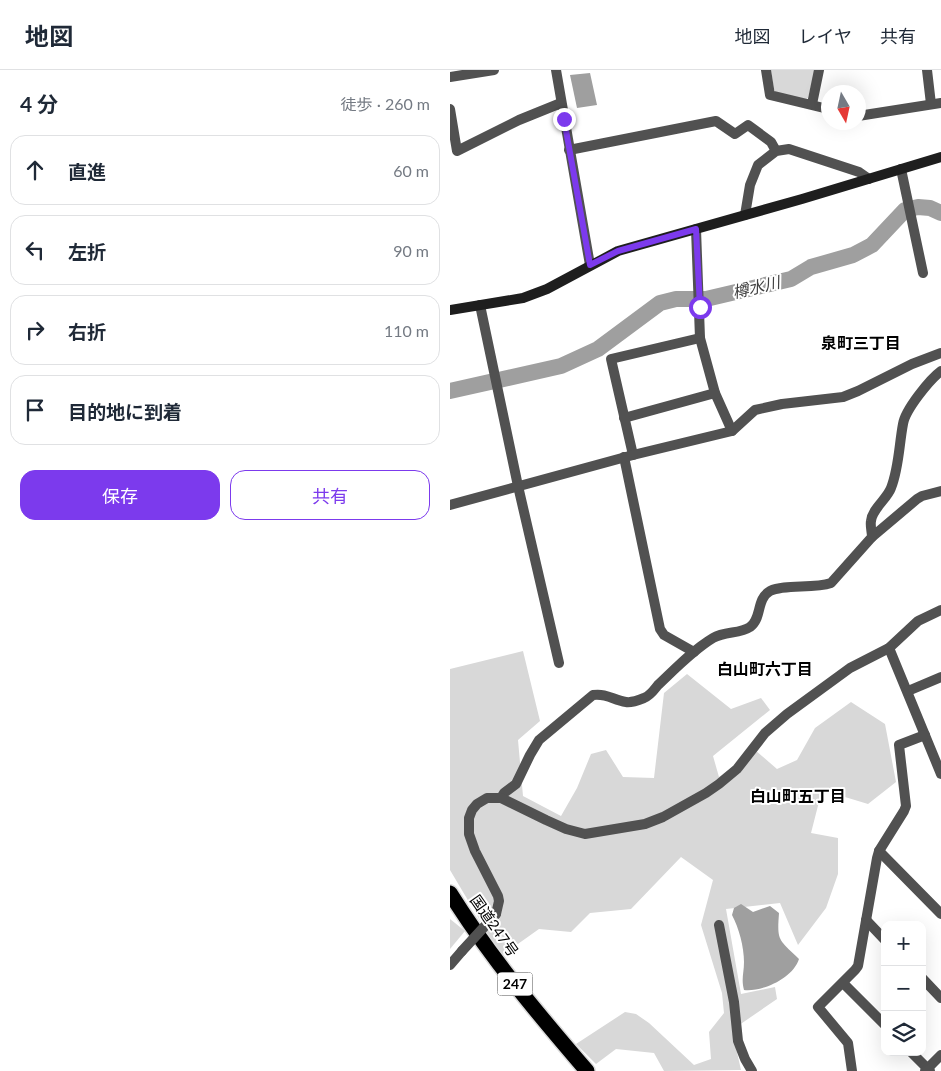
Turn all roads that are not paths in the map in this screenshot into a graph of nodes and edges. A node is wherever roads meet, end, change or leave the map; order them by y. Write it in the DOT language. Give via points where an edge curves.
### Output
graph roads {
  1 [pos="494,70"];
  2 [pos="556,70"];
  3 [pos="766,70"];
  4 [pos="819,70"];
  5 [pos="927,70"];
  6 [pos="450,77"];
  7 [pos="561,103"];
  8 [pos="812,104"];
  9 [pos="936,104"];
  10 [pos="821,107"];
  11 [pos="450,109"];
  12 [pos="866,115"];
  13 [pos="569,150"];
  14 [pos="776,151"];
  15 [pos="941,157"];
  16 [pos="901,169"];
  17 [pos="869,179"];
  18 [pos="745,215"];
  19 [pos="696,229"];
  20 [pos="590,265"];
  21 [pos="923,273"];
  22 [pos="480,305"];
  23 [pos="450,310"];
  24 [pos="700,338"];
  25 [pos="941,353"];
  26 [pos="941,370"];
  27 [pos="715,393"];
  28 [pos="624,418"];
  29 [pos="732,431"];
  30 [pos="629,456"];
  31 [pos="518,486"];
  32 [pos="941,491"];
  33 [pos="450,505"];
  34 [pos="872,537"];
  35 [pos="941,610"];
  36 [pos="889,648"];
  37 [pos="694,652"];
  38 [pos="559,663"];
  39 [pos="941,677"];
  40 [pos="908,691"];
  41 [pos="925,735"];
  42 [pos="941,774"];
  43 [pos="501,798"];
  44 [pos="879,851"];
  45 [pos="450,893"];
  46 [pos="941,914"];
  47 [pos="866,920"];
  48 [pos="719,924"];
  49 [pos="881,936"];
  50 [pos="450,965"];
  51 [pos="926,982"];
  52 [pos="843,983"];
  53 [pos="941,998"];
  54 [pos="881,1021"];
  55 [pos="941,1055"];
  56 [pos="915,1056"];
  57 [pos="927,1070"];
  58 [pos="587,1071"];
  59 [pos="752,1071"];
  60 [pos="852,1071"];
  1 -- 6 [label="street"];
  2 -- 7 [label="street"];
  3 -- 8 [label="street" via="770,95"];
  4 -- 8 [label="street"];
  5 -- 9 [label="street"];
  7 -- 11 [label="street" via="456,151"];
  7 -- 13 [label="street"];
  8 -- 10 [label="street"];
  9 -- 12 [label="street"];
  13 -- 14 [label="street" via="716,121 735,134 748,125 771,142"];
  13 -- 20 [label="street"];
  14 -- 17 [label="street" via="789,149 859,172"];
  14 -- 18 [label="street" via="758,165 750,185"];
  15 -- 16 [label="street"];
  16 -- 17 [label="street"];
  16 -- 21 [label="street"];
  17 -- 18 [label="street"];
  18 -- 19 [label="street"];
  19 -- 20 [label="street" via="618,251"];
  19 -- 24 [label="street"];
  20 -- 22 [label="street" via="539,292"];
  22 -- 23 [label="street"];
  22 -- 31 [label="street"];
  24 -- 27 [label="street"];
  24 -- 28 [label="street" via="611,359"];
  25 -- 29 [label="street" via="843,397 755,410"];
  26 -- 34 [label="street" via="903,422 895,476 888,495 872,516"];
  27 -- 28 [label="street"];
  27 -- 29 [label="street"];
  28 -- 30 [label="street"];
  29 -- 30 [label="street"];
  30 -- 31 [label="street"];
  30 -- 37 [label="street" via="660,629 664,635"];
  31 -- 33 [label="street"];
  31 -- 38 [label="street"];
  32 -- 34 [label="street" via="917,499"];
  34 -- 37 [label="street" via="831,583 770,592 760,603 751,627 713,638"];
  35 -- 36 [label="street" via="918,621"];
  36 -- 40 [label="street"];
  36 -- 43 [label="street" via="850,668 787,714 765,733 737,769 719,784 645,824 585,834"];
  37 -- 43 [label="street" via="647,697 627,702 602,694 593,695 539,740 516,784"];
  39 -- 40 [label="street"];
  40 -- 41 [label="street"];
  41 -- 42 [label="street"];
  41 -- 44 [label="street" via="899,745 906,806"];
  43 -- 50 [label="street, bridge" via="487,798 477,804 468,826 475,851 498,896 496,914"];
  44 -- 46 [label="street"];
  44 -- 47 [label="street"];
  45 -- 58 [label="highway, 国道247号 / 247" via="505,971"];
  47 -- 49 [label="street"];
  47 -- 52 [label="street" via="858,966"];
  48 -- 59 [label="street" via="738,1041"];
  51 -- 53 [label="street"];
  52 -- 54 [label="street"];
  52 -- 60 [label="street" via="818,1007 848,1043"];
  55 -- 57 [label="street"];
  56 -- 57 [label="street"];
}
